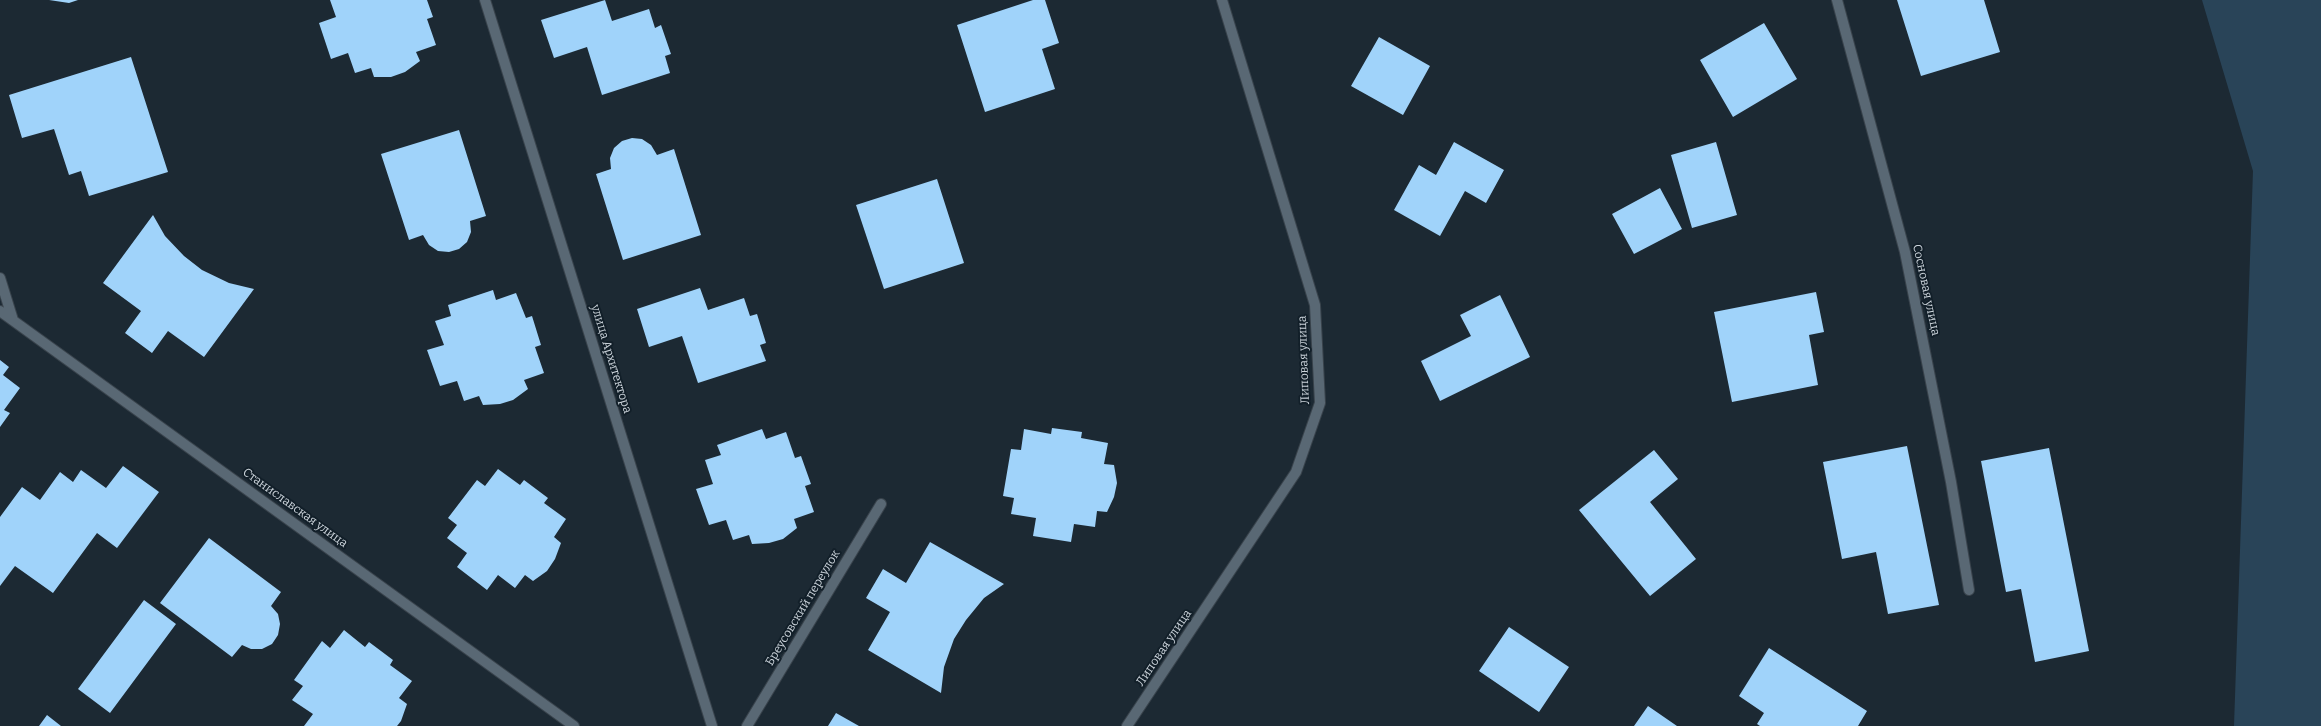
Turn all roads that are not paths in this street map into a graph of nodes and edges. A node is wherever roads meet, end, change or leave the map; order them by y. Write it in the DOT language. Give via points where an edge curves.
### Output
graph roads {
  1 [pos="485,0"];
  2 [pos="1222,0"];
  3 [pos="1837,0"];
  4 [pos="0,278"];
  5 [pos="0,310"];
  6 [pos="12,320"];
  7 [pos="881,504"];
  8 [pos="1969,590"];
  9 [pos="574,726"];
  10 [pos="712,726"];
  11 [pos="747,726"];
  12 [pos="1127,726"];
  1 -- 10 [label="street, улица Архитектора"];
  2 -- 12 [label="street, Липовая улица" via="1315,305 1320,403 1296,472"];
  3 -- 8 [label="street, Сосновая улица" via="1905,252 1951,482"];
  4 -- 6 [label="street"];
  5 -- 6 [label="street, Станиславская улица"];
  6 -- 9 [label="street, Станиславская улица"];
  7 -- 11 [label="street, Бреусовский переулок"];
}
